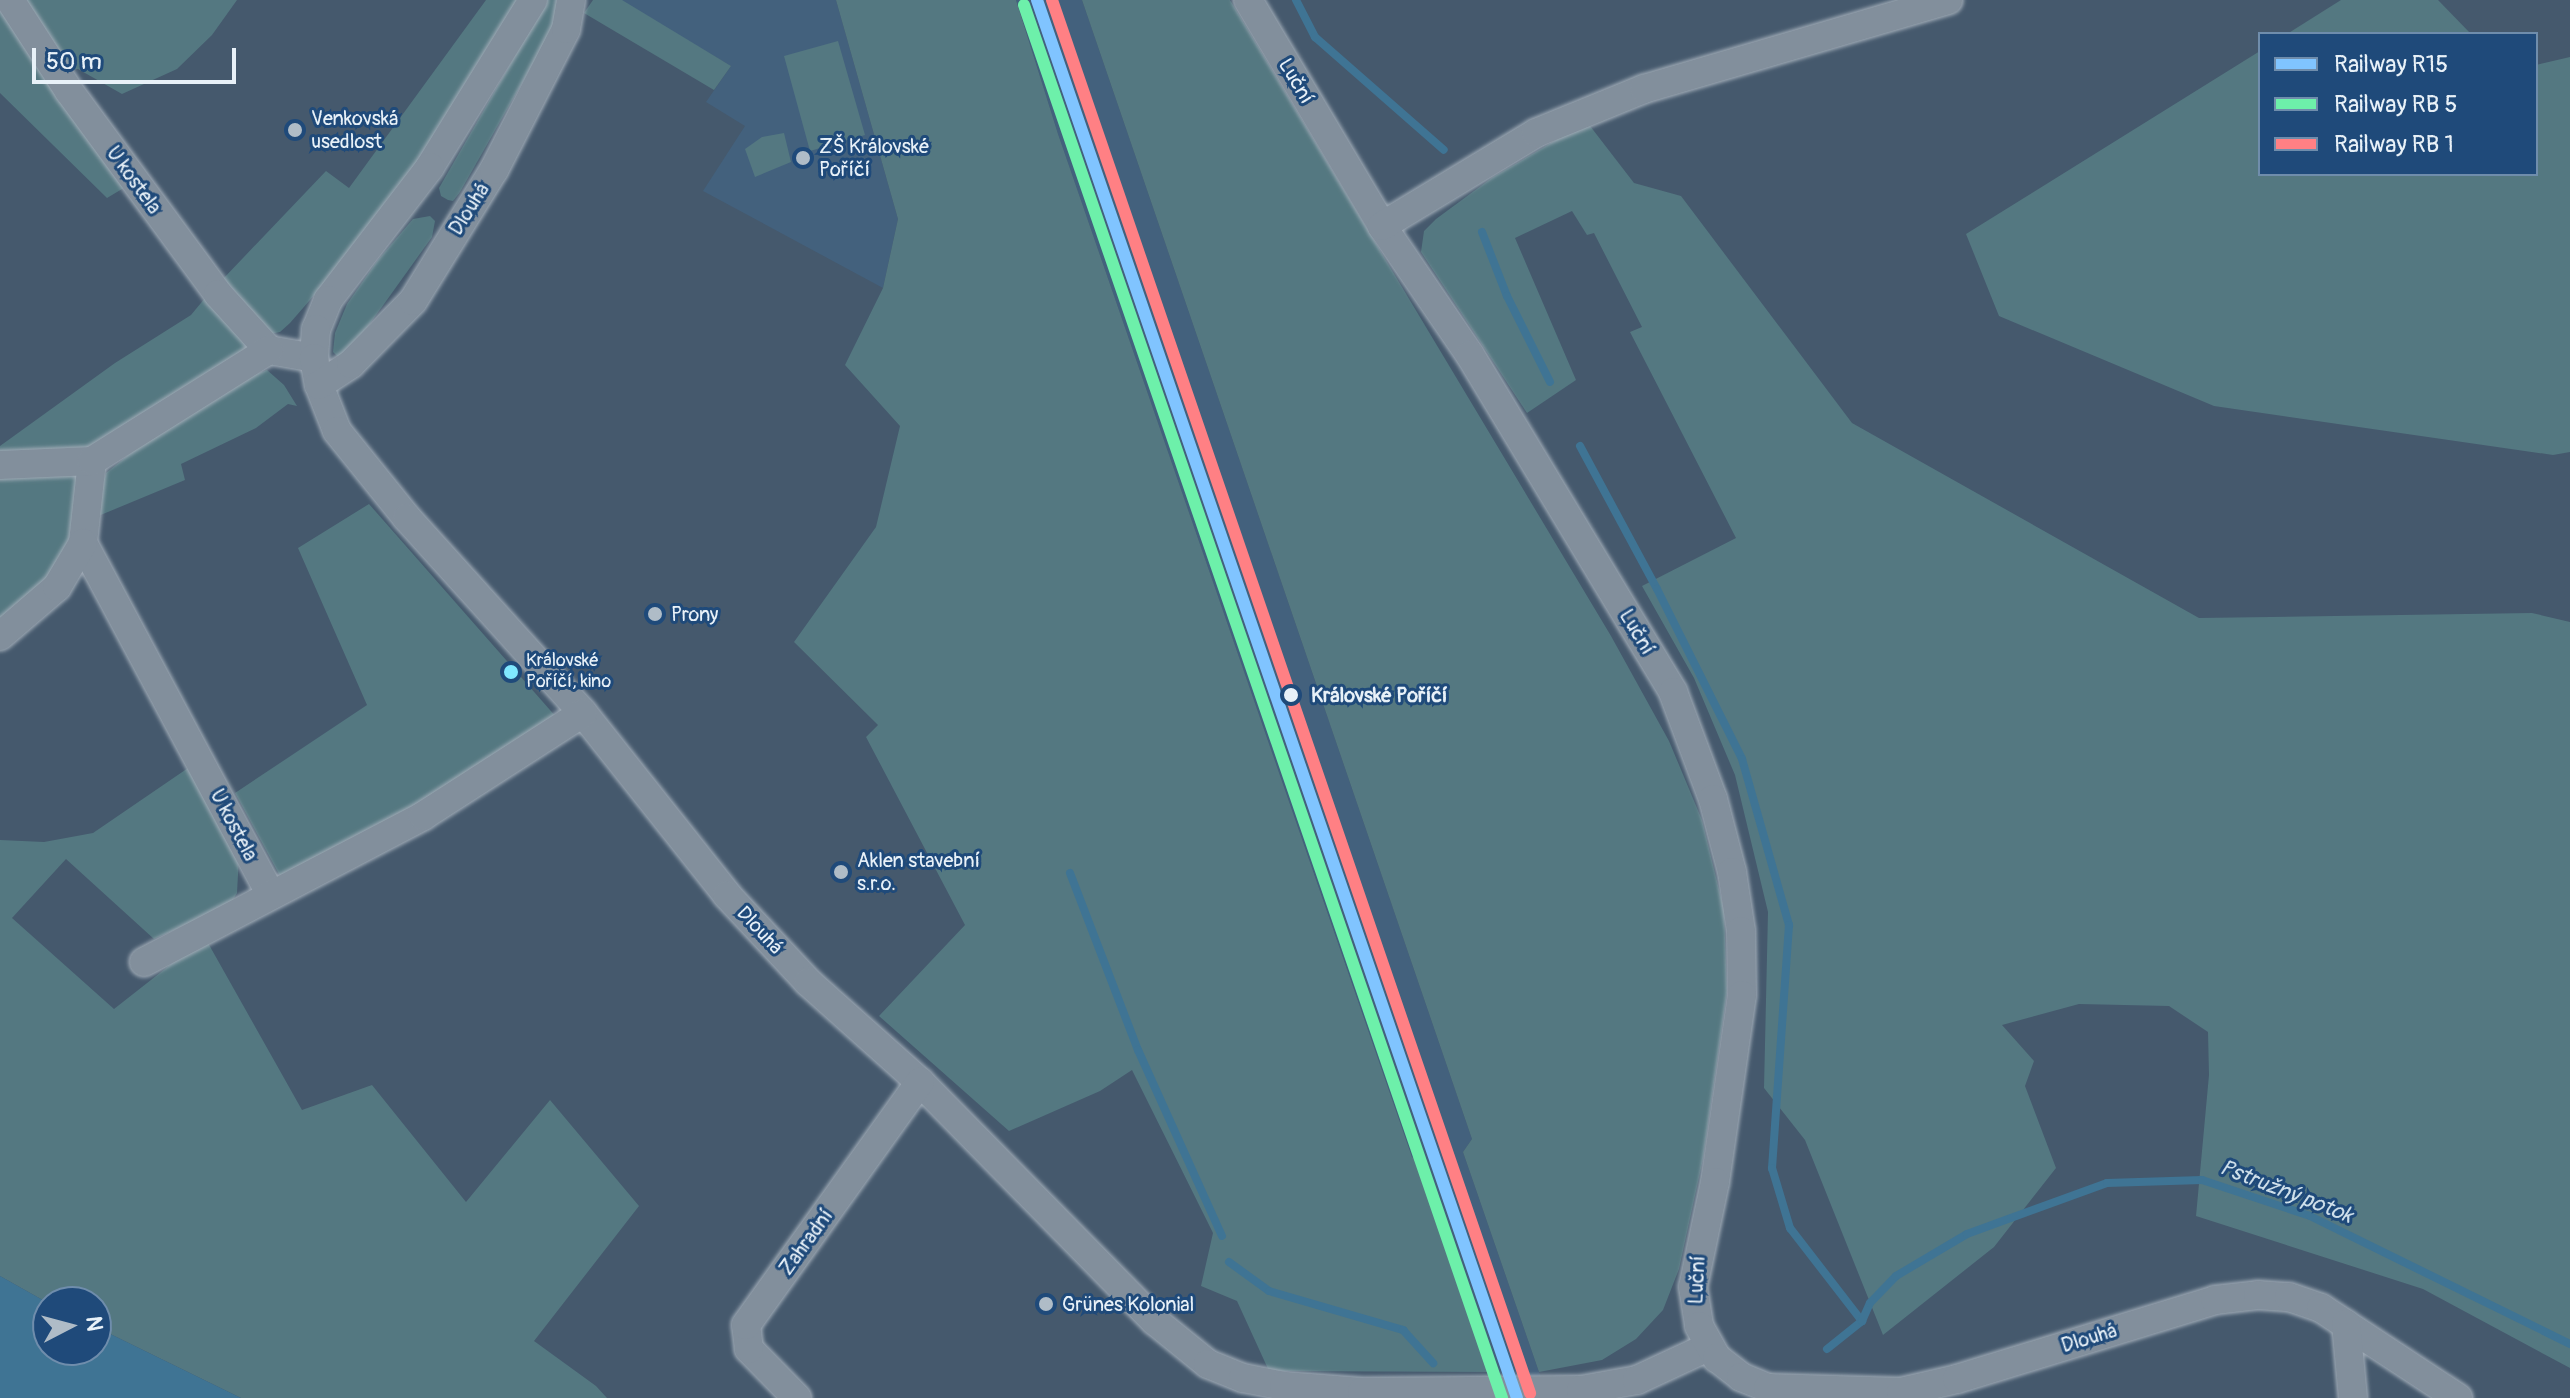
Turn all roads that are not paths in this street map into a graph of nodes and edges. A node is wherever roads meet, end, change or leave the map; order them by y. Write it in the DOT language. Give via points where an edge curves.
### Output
graph roads {
  1 [pos="10,0"];
  2 [pos="533,0"];
  3 [pos="571,0"];
  4 [pos="1248,0"];
  5 [pos="1948,0"];
  6 [pos="1382,226"];
  7 [pos="269,350"];
  8 [pos="316,371"];
  9 [pos="92,461"];
  10 [pos="0,465"];
  11 [pos="83,543"];
  12 [pos="0,636"];
  13 [pos="583,713"];
  14 [pos="271,895"];
  15 [pos="144,962"];
  16 [pos="920,1082"];
  17 [pos="2346,1324"];
  18 [pos="1708,1347"];
  19 [pos="797,1398"];
  20 [pos="2353,1398"];
  21 [pos="2458,1398"];
  1 -- 7 [label="street, U kostela" via="69,91 218,294"];
  2 -- 8 [label="street" via="430,167 328,300 316,329"];
  3 -- 8 [label="street, Dlouhá" via="566,29 494,170 413,301 351,364"];
  4 -- 6 [label="street, Luční"];
  5 -- 6 [label="street" via="1644,89 1536,133"];
  6 -- 18 [label="street, Luční" via="1470,355 1673,692 1713,799 1741,931 1742,995 1715,1182 1694,1269 1694,1305"];
  7 -- 8 [label="street"];
  7 -- 9 [label="street"];
  8 -- 13 [label="street, Dlouhá" via="337,431 407,518"];
  9 -- 10 [label="street"];
  9 -- 11 [label="street"];
  11 -- 12 [label="street" via="57,587"];
  11 -- 14 [label="street, U kostela"];
  13 -- 14 [label="street" via="423,816"];
  13 -- 16 [label="street, Dlouhá" via="727,895 808,982"];
  14 -- 15 [label="street"];
  16 -- 18 [label="street, Dlouhá" via="1155,1321 1208,1364 1243,1378 1284,1386 1449,1394 1581,1390 1637,1380"];
  16 -- 19 [label="street, Zahradní" via="746,1325 749,1349"];
  17 -- 18 [label="street, Dlouhá" via="2289,1297 2215,1300 1901,1392 1768,1388 1728,1369"];
  17 -- 20 [label="street"];
  17 -- 21 [label="street, Dlouhá"];
}
